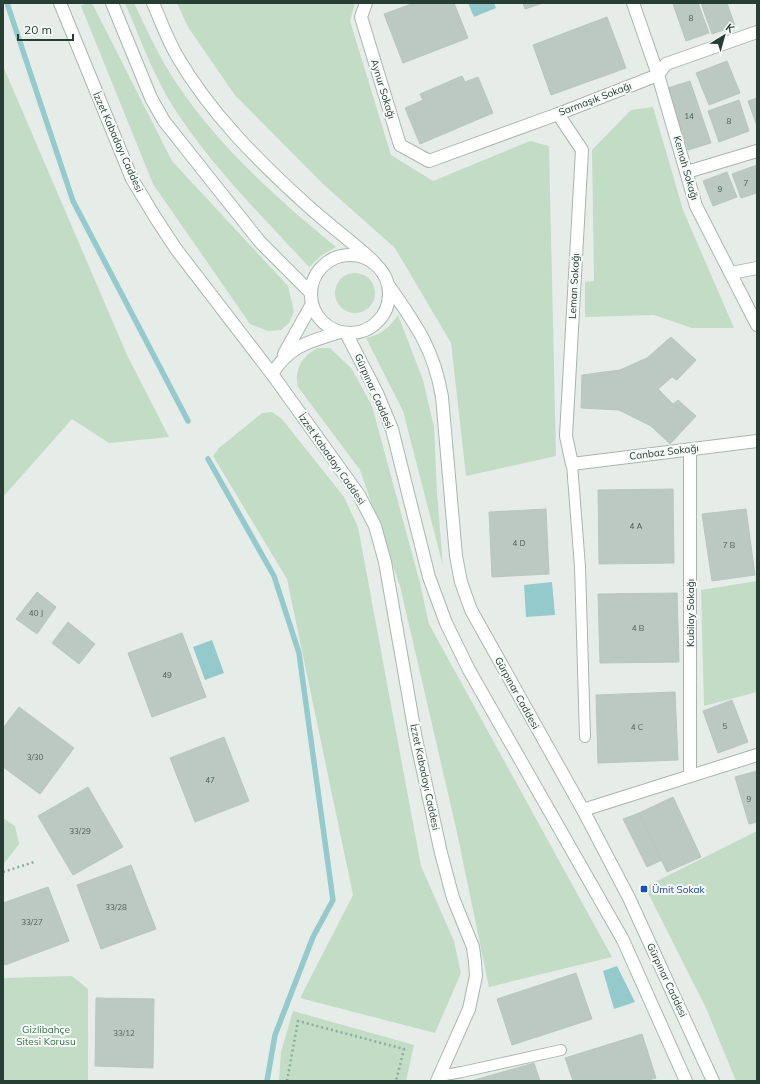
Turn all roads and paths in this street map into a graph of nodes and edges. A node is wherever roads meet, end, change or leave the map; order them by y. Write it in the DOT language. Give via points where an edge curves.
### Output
graph roads {
  1 [pos="60,3"];
  2 [pos="112,3"];
  3 [pos="153,3"];
  4 [pos="366,3"];
  5 [pos="633,3"];
  6 [pos="757,32"];
  7 [pos="658,75"];
  8 [pos="558,114"];
  9 [pos="757,151"];
  10 [pos="429,161"];
  11 [pos="687,172"];
  12 [pos="375,263"];
  13 [pos="757,268"];
  14 [pos="731,273"];
  15 [pos="389,286"];
  16 [pos="312,299"];
  17 [pos="757,325"];
  18 [pos="343,333"];
  19 [pos="272,374"];
  20 [pos="757,441"];
  21 [pos="690,449"];
  22 [pos="572,464"];
  23 [pos="585,737"];
  24 [pos="757,755"];
  25 [pos="690,776"];
  26 [pos="583,810"];
  27 [pos="34,862"];
  28 [pos="3,872"];
  29 [pos="561,1050"];
  30 [pos="438,1078"];
  31 [pos="287,1081"];
  32 [pos="396,1081"];
  33 [pos="686,1081"];
  34 [pos="713,1081"];
  1 -- 19 [label="street, İzzet Kabadayı Caddesi" via="132,178 154,217"];
  2 -- 16 [label="street" via="151,98 164,121 260,242"];
  3 -- 12 [label="street" via="176,55 217,112 266,168"];
  4 -- 10 [label="street, Aynur Sokağı" via="361,17 400,145"];
  5 -- 7 [label="street, Kemah Sokağı"];
  6 -- 7 [label="street, Sarmaşık Sokağı" via="666,64"];
  7 -- 8 [label="street, Sarmaşık Sokağı"];
  7 -- 11 [label="street, Kemah Sokağı"];
  8 -- 10 [label="street, Sarmaşık Sokağı"];
  8 -- 22 [label="street, Leman Sokağı" via="582,150 566,436"];
  9 -- 11 [label="street"];
  11 -- 14 [label="street, Kemah Sokağı" via="696,206"];
  12 -- 15 [label="street" via="384,273"];
  12 -- 16 [label="street" via="352,254 328,261 313,281"];
  13 -- 14 [label="street"];
  14 -- 17 [label="street, Kemah Sokağı"];
  15 -- 18 [label="street" via="390,299 386,312 378,323 354,334"];
  15 -- 26 [label="street, Gürpınar Caddesi" via="419,330 438,373 456,556 471,610"];
  16 -- 18 [label="street" via="318,317 328,327"];
  16 -- 19 [label="street"];
  18 -- 19 [label="street" via="305,342 290,351"];
  18 -- 33 [label="street, Gürpınar Caddesi" via="377,393 392,429 429,577 446,623 469,670 623,940"];
  19 -- 30 [label="street, İzzet Kabadayı Caddesi" via="368,509 380,542 416,739 436,831 454,898 473,947 475,962 476,976 469,1009"];
  20 -- 21 [label="street, Canbaz Sokağı"];
  21 -- 22 [label="street, Canbaz Sokağı"];
  21 -- 25 [label="street, Kubilay Sokağı"];
  22 -- 23 [label="lane" via="580,567"];
  24 -- 25 [label="street"];
  25 -- 26 [label="street"];
  26 -- 34 [label="street, Gürpınar Caddesi" via="629,898"];
  27 -- 28 [label="path"];
  29 -- 30 [label="lane"];
  31 -- 32 [label="path" via="298,1021 404,1049"];
}
